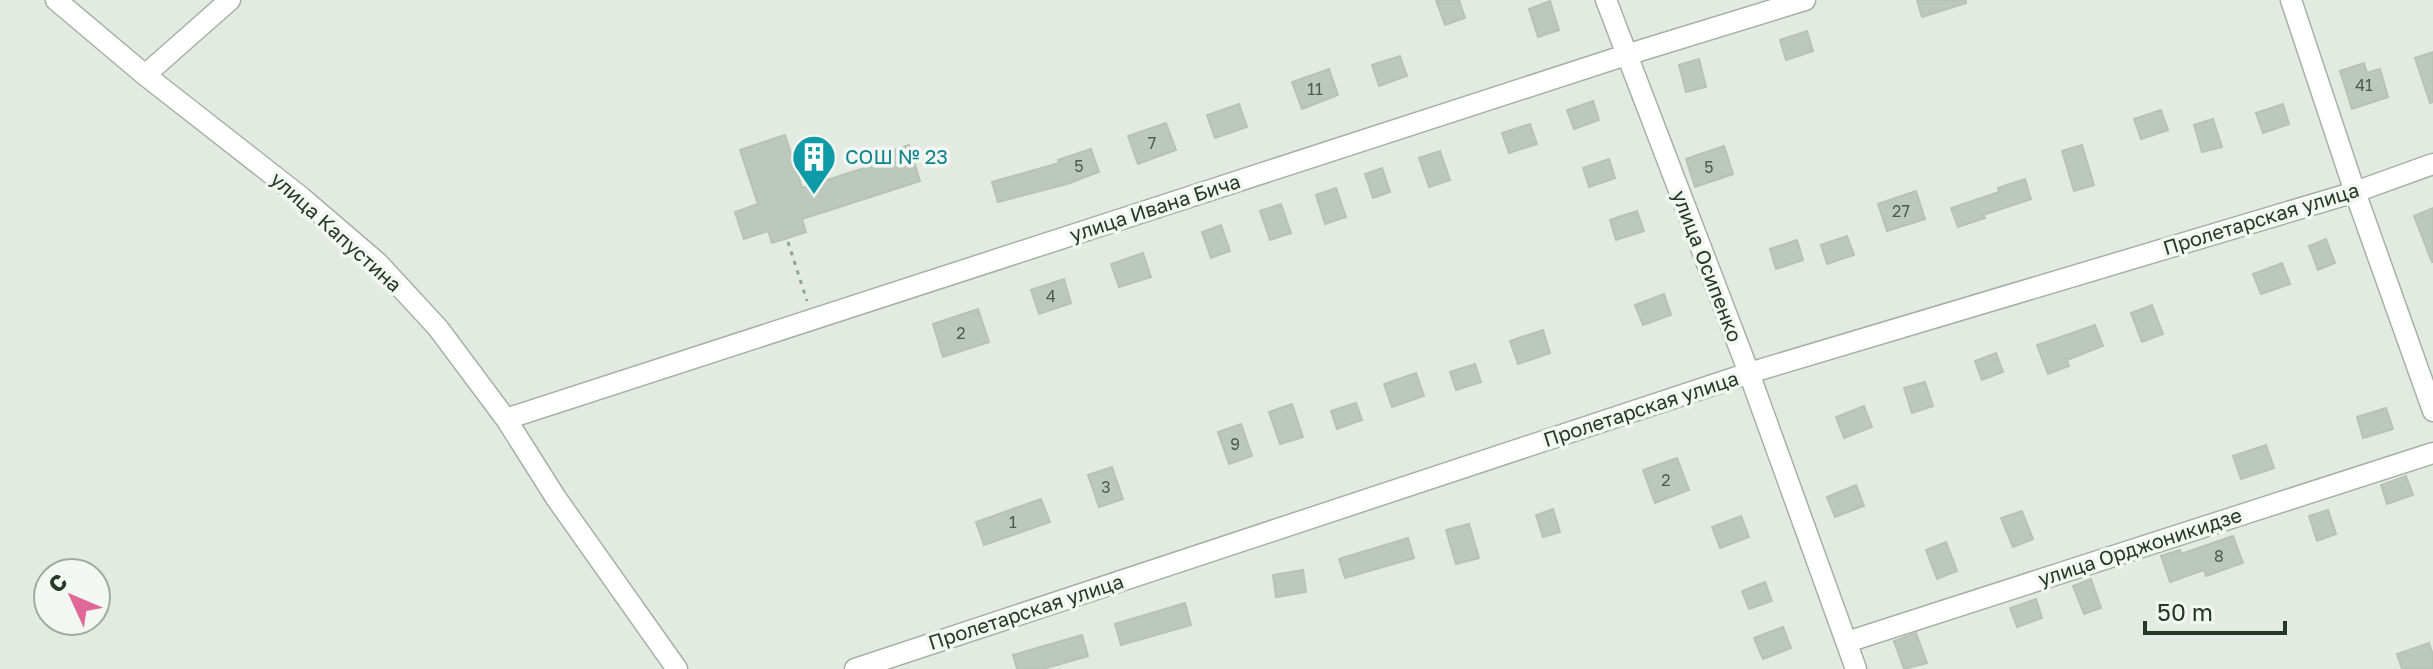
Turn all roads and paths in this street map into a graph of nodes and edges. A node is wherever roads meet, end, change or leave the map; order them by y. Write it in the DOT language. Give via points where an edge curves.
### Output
graph roads {
  1 [pos="56,0"];
  2 [pos="230,0"];
  3 [pos="1606,0"];
  4 [pos="1805,0"];
  5 [pos="2291,0"];
  6 [pos="204,9"];
  7 [pos="1626,55"];
  8 [pos="145,75"];
  9 [pos="2433,164"];
  10 [pos="2355,192"];
  11 [pos="788,242"];
  12 [pos="813,319"];
  13 [pos="1749,373"];
  14 [pos="2433,411"];
  15 [pos="506,419"];
  16 [pos="2433,453"];
  17 [pos="1847,642"];
  18 [pos="677,669"];
  19 [pos="855,669"];
  20 [pos="1856,669"];
  1 -- 8 [label="street, улица Капустина"];
  2 -- 6 [label="street"];
  3 -- 7 [label="street, улица Осипенко"];
  4 -- 7 [label="street, улица Ивана Бича"];
  5 -- 10 [label="street"];
  6 -- 8 [label="street"];
  7 -- 12 [label="street, улица Ивана Бича"];
  7 -- 13 [label="street, улица Осипенко"];
  8 -- 15 [label="street, улица Капустина" via="378,263 438,328"];
  9 -- 10 [label="street, Пролетарская улица"];
  10 -- 13 [label="street, Пролетарская улица"];
  10 -- 14 [label="street"];
  11 -- 12 [label="path"];
  12 -- 15 [label="street, улица Ивана Бича"];
  13 -- 17 [label="street, улица Осипенко"];
  13 -- 19 [label="street, Пролетарская улица"];
  15 -- 18 [label="street, улица Капустина"];
  16 -- 17 [label="street, улица Орджоникидзе"];
  17 -- 20 [label="street, улица Осипенко"];
}
